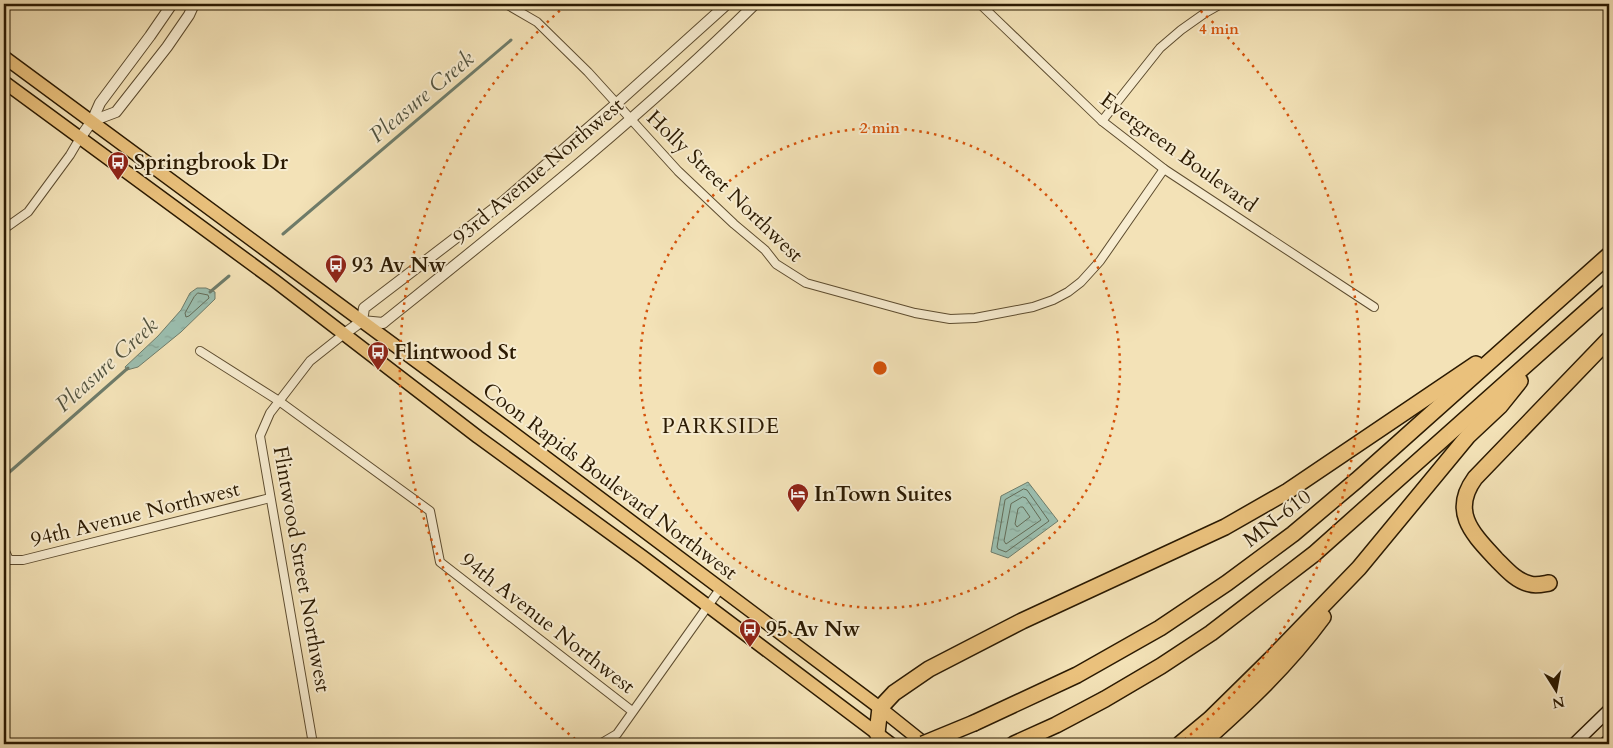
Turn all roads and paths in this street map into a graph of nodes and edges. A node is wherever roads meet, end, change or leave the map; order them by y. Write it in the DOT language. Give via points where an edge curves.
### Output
graph roads {
  1 [pos="172,4"];
  2 [pos="194,4"];
  3 [pos="506,4"];
  4 [pos="727,4"];
  5 [pos="755,4"];
  6 [pos="980,4"];
  7 [pos="1221,4"];
  8 [pos="4,57"];
  9 [pos="4,82"];
  10 [pos="616,104"];
  11 [pos="629,119"];
  12 [pos="92,121"];
  13 [pos="1102,121"];
  14 [pos="80,138"];
  15 [pos="1164,169"];
  16 [pos="4,229"];
  17 [pos="1609,255"];
  18 [pos="1609,291"];
  19 [pos="1374,307"];
  20 [pos="362,321"];
  21 [pos="1525,332"];
  22 [pos="344,334"];
  23 [pos="1609,339"];
  24 [pos="1544,350"];
  25 [pos="200,351"];
  26 [pos="279,401"];
  27 [pos="270,498"];
  28 [pos="4,549"];
  29 [pos="1359,568"];
  30 [pos="1549,583"];
  31 [pos="720,588"];
  32 [pos="708,605"];
  33 [pos="880,708"];
  34 [pos="1609,710"];
  35 [pos="632,711"];
  36 [pos="877,733"];
  37 [pos="1609,740"];
  38 [pos="313,744"];
  39 [pos="600,744"];
  40 [pos="891,744"];
  41 [pos="924,744"];
  42 [pos="1014,744"];
  43 [pos="1180,744"];
  44 [pos="1201,744"];
  45 [pos="1574,744"];
  46 [pos="1605,744"];
  1 -- 12 [label="street" via="100,103"];
  2 -- 12 [label="street" via="167,47 116,112"];
  3 -- 10 [label="street, Holly Street Northwest" via="537,22"];
  4 -- 10 [label="street, 93rd Avenue Northwest"];
  5 -- 11 [label="street, 93rd Avenue Northwest"];
  6 -- 13 [label="street, Evergreen Boulevard"];
  7 -- 13 [label="street" via="1160,48"];
  8 -- 12 [label="main road, Coon Rapids Boulevard Northwest"];
  9 -- 14 [label="main road, Coon Rapids Boulevard Northwest"];
  10 -- 11 [label="street, Holly Street Northwest"];
  10 -- 20 [label="street, 93rd Avenue Northwest" via="504,201 364,308"];
  11 -- 15 [label="street, Holly Street Northwest" via="678,171 786,272 816,286 950,320 1033,306 1068,292 1100,261"];
  11 -- 20 [label="street, 93rd Avenue Northwest" via="517,216 383,323"];
  12 -- 14 [label="street"];
  12 -- 20 [label="main road, Coon Rapids Boulevard Northwest"];
  13 -- 15 [label="street, Evergreen Boulevard"];
  14 -- 16 [label="street" via="28,212"];
  14 -- 22 [label="main road, Coon Rapids Boulevard Northwest"];
  15 -- 19 [label="street, Evergreen Boulevard"];
  17 -- 21 [label="highway, MN-610"];
  18 -- 24 [label="highway"];
  20 -- 22 [label="street, Flintwood Street Northwest"];
  20 -- 31 [label="main road, Coon Rapids Boulevard Northwest"];
  21 -- 33 [label="highway" via="1288,491 1225,527 929,669 894,693"];
  21 -- 41 [label="highway, MN-610, bridge" via="1329,504 1227,583 1160,628 1077,675"];
  22 -- 26 [label="street, Flintwood Street Northwest" via="310,361"];
  22 -- 32 [label="main road, Coon Rapids Boulevard Northwest" via="478,437"];
  23 -- 30 [label="highway" via="1475,478 1466,496 1464,506 1470,530 1508,572 1532,585"];
  24 -- 29 [label="highway" via="1500,406 1468,436"];
  24 -- 42 [label="highway" via="1314,554 1211,634 1105,699"];
  25 -- 26 [label="street, 94th Avenue Northwest"];
  26 -- 27 [label="street, Flintwood Street Northwest" via="260,436"];
  26 -- 35 [label="street, 94th Avenue Northwest" via="430,511 440,562"];
  27 -- 28 [label="street, 94th Avenue Northwest" via="23,560 9,560"];
  27 -- 38 [label="street, Flintwood Street Northwest"];
  29 -- 43 [label="highway" via="1210,719"];
  29 -- 44 [label="highway" via="1302,646"];
  31 -- 32 [label="street, 94th Avenue Northwest"];
  31 -- 33 [label="main road, Coon Rapids Boulevard Northwest"];
  32 -- 35 [label="street, 94th Avenue Northwest"];
  32 -- 36 [label="main road, Coon Rapids Boulevard Northwest"];
  33 -- 36 [label="highway"];
  33 -- 41 [label="main road, Coon Rapids Boulevard Northwest"];
  34 -- 45 [label="main road"];
  35 -- 39 [label="street" via="617,734"];
  36 -- 40 [label="main road, Coon Rapids Boulevard Northwest"];
  37 -- 46 [label="main road"];
}
